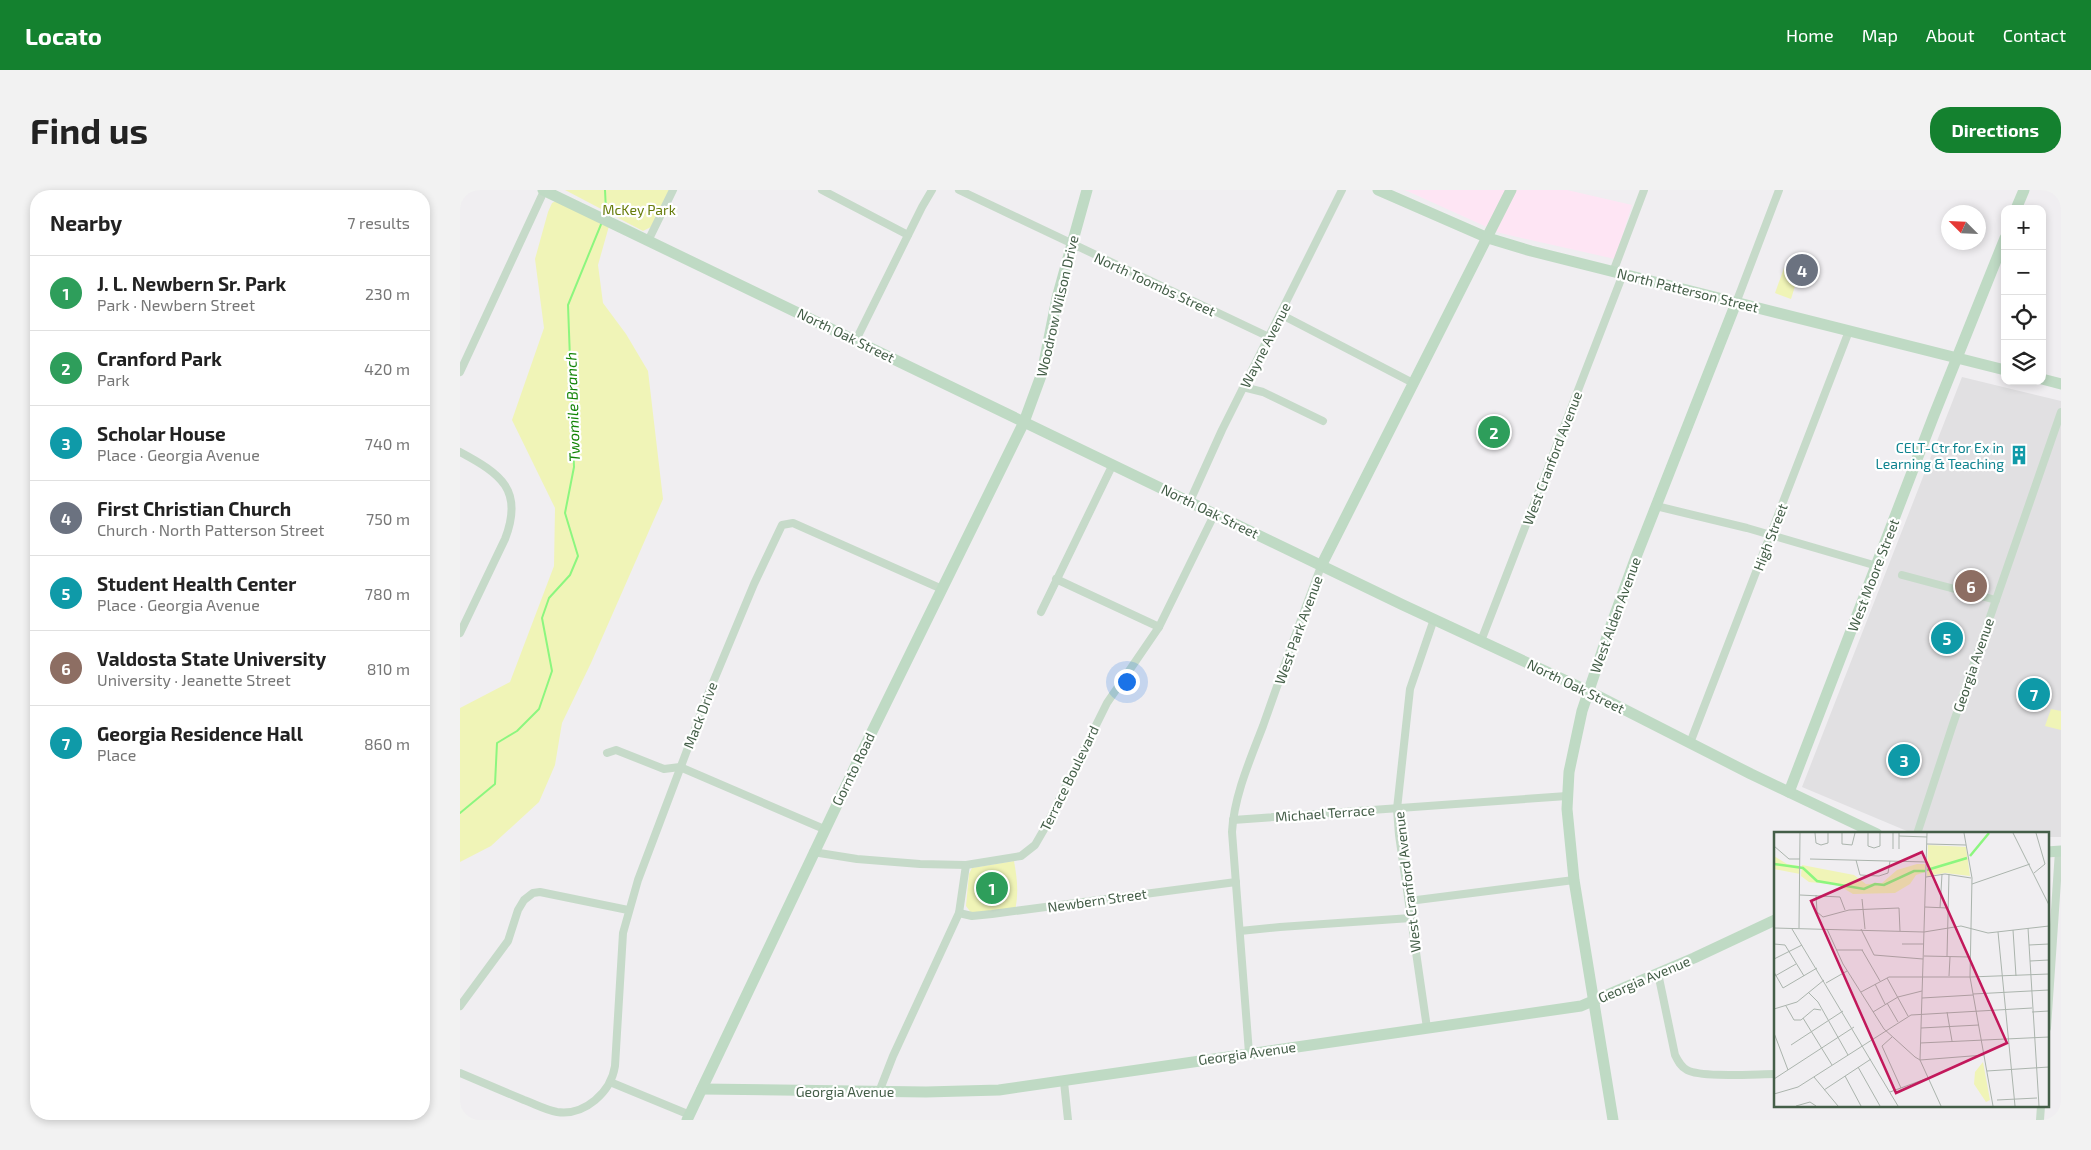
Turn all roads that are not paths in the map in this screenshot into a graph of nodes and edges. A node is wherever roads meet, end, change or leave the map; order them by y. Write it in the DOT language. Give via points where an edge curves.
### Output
graph roads {
  1 [pos="544,190"];
  2 [pos="673,190"];
  3 [pos="822,190"];
  4 [pos="932,190"];
  5 [pos="959,190"];
  6 [pos="1087,190"];
  7 [pos="1342,190"];
  8 [pos="1378,190"];
  9 [pos="1512,190"];
  10 [pos="1644,190"];
  11 [pos="1779,190"];
  12 [pos="2024,190"];
  13 [pos="2018,205"];
  14 [pos="908,235"];
  15 [pos="1488,238"];
  16 [pos="648,240"];
  17 [pos="1071,245"];
  18 [pos="2001,248"];
  19 [pos="1618,273"];
  20 [pos="1736,303"];
  21 [pos="1280,314"];
  22 [pos="1849,331"];
  23 [pos="1270,338"];
  24 [pos="856,340"];
  25 [pos="1958,358"];
  26 [pos="2001,369"];
  27 [pos="460,372"];
  28 [pos="2046,380"];
  29 [pos="1413,383"];
  30 [pos="2061,384"];
  31 [pos="1244,387"];
  32 [pos="2061,412"];
  33 [pos="1322,420"];
  34 [pos="1024,422"];
  35 [pos="460,452"];
  36 [pos="1113,464"];
  37 [pos="1190,501"];
  38 [pos="1656,506"];
  39 [pos="1215,513"];
  40 [pos="1770,534"];
  41 [pos="1322,564"];
  42 [pos="1877,566"];
  43 [pos="1902,575"];
  44 [pos="1056,579"];
  45 [pos="942,589"];
  46 [pos="1996,600"];
  47 [pos="1040,612"];
  48 [pos="1434,619"];
  49 [pos="1159,627"];
  50 [pos="460,633"];
  51 [pos="1481,641"];
  52 [pos="1588,691"];
  53 [pos="1690,743"];
  54 [pos="607,753"];
  55 [pos="680,767"];
  56 [pos="1790,792"];
  57 [pos="1567,796"];
  58 [pos="1397,808"];
  59 [pos="1232,820"];
  60 [pos="824,829"];
  61 [pos="1873,832"];
  62 [pos="1918,832"];
  63 [pos="2060,851"];
  64 [pos="814,852"];
  65 [pos="966,865"];
  66 [pos="1574,880"];
  67 [pos="1236,882"];
  68 [pos="1409,901"];
  69 [pos="628,910"];
  70 [pos="959,913"];
  71 [pos="1411,918"];
  72 [pos="1774,920"];
  73 [pos="1240,931"];
  74 [pos="1658,973"];
  75 [pos="1594,1001"];
  76 [pos="460,1006"];
  77 [pos="2048,1014"];
  78 [pos="1427,1028"];
  79 [pos="1249,1053"];
  80 [pos="460,1073"];
  81 [pos="1774,1074"];
  82 [pos="610,1082"];
  83 [pos="1064,1082"];
  84 [pos="702,1089"];
  85 [pos="880,1092"];
  86 [pos="688,1118"];
  87 [pos="1068,1120"];
  88 [pos="1613,1120"];
  1 -- 16 [label="street, North Oak Street"];
  1 -- 27 [label="street"];
  2 -- 16 [label="street"];
  3 -- 14 [label="street"];
  4 -- 14 [label="street"];
  5 -- 17 [label="street, North Toombs Street"];
  6 -- 17 [label="street, Woodrow Wilson Drive"];
  7 -- 21 [label="street, Wayne Avenue"];
  8 -- 15 [label="street, North Patterson Street"];
  9 -- 15 [label="street, West Park Avenue"];
  10 -- 19 [label="street, West Cranford Avenue"];
  11 -- 20 [label="street"];
  12 -- 13 [label="street"];
  14 -- 24 [label="street"];
  15 -- 19 [label="street, North Patterson Street"];
  15 -- 29 [label="street, West Park Avenue"];
  16 -- 24 [label="street, North Oak Street"];
  17 -- 23 [label="street, North Toombs Street"];
  17 -- 34 [label="street, Woodrow Wilson Drive" via="1042,373"];
  18 -- 25 [label="street, West Moore Street"];
  19 -- 20 [label="street, North Patterson Street"];
  19 -- 51 [label="street, West Cranford Avenue"];
  20 -- 22 [label="street, North Patterson Street"];
  20 -- 38 [label="street, West Alden Avenue"];
  21 -- 23 [label="street, Wayne Avenue"];
  21 -- 29 [label="street"];
  22 -- 25 [label="street, North Patterson Street"];
  22 -- 40 [label="street, High Street"];
  23 -- 31 [label="street, Wayne Avenue"];
  24 -- 34 [label="street, North Oak Street"];
  25 -- 26 [label="street, North Patterson Street"];
  25 -- 42 [label="street, West Moore Street"];
  28 -- 30 [label="street"];
  29 -- 41 [label="street, West Park Avenue"];
  31 -- 33 [label="street" via="1263,392"];
  31 -- 37 [label="street, Wayne Avenue"];
  32 -- 46 [label="street, Georgia Avenue"];
  34 -- 36 [label="street, North Oak Street"];
  34 -- 45 [label="street, Gornto Road"];
  35 -- 50 [label="street" via="486,466 498,477 513,508 511,525"];
  36 -- 37 [label="street, North Oak Street"];
  36 -- 44 [label="street"];
  37 -- 39 [label="street, North Oak Street"];
  38 -- 40 [label="street"];
  38 -- 52 [label="street, West Alden Avenue"];
  39 -- 41 [label="street, North Oak Street"];
  39 -- 49 [label="street, Terrace Boulevard"];
  40 -- 42 [label="street"];
  40 -- 53 [label="street, High Street"];
  41 -- 48 [label="street, North Oak Street"];
  41 -- 59 [label="street, West Park Avenue" via="1256,744"];
  42 -- 56 [label="street, West Moore Street"];
  43 -- 46 [label="street"];
  44 -- 47 [label="street"];
  44 -- 49 [label="street"];
  45 -- 55 [label="street, Mack Drive" via="793,523 782,525 754,584"];
  45 -- 60 [label="street, Gornto Road"];
  46 -- 62 [label="street, Georgia Avenue"];
  48 -- 51 [label="street, North Oak Street"];
  48 -- 58 [label="street, West Cranford Avenue" via="1410,689"];
  49 -- 65 [label="street, Terrace Boulevard" via="1107,703 1035,845 1021,856"];
  51 -- 52 [label="street, North Oak Street"];
  52 -- 53 [label="street, North Oak Street"];
  52 -- 57 [label="street, West Alden Avenue" via="1569,772"];
  53 -- 56 [label="street, North Oak Street"];
  54 -- 55 [label="street" via="616,750 664,769"];
  55 -- 60 [label="street"];
  55 -- 69 [label="street, Mack Drive"];
  56 -- 61 [label="street, North Oak Street"];
  57 -- 58 [label="street, Michael Terrace"];
  57 -- 66 [label="street, West Alden Avenue"];
  58 -- 59 [label="street, Michael Terrace"];
  58 -- 68 [label="street, West Cranford Avenue"];
  59 -- 67 [label="street, West Park Avenue"];
  60 -- 64 [label="street, Gornto Road"];
  63 -- 77 [label="street"];
  64 -- 65 [label="street, Terrace Boulevard" via="857,859"];
  64 -- 84 [label="street, Gornto Road"];
  65 -- 70 [label="street"];
  66 -- 68 [label="street"];
  66 -- 75 [label="street, West Alden Avenue"];
  67 -- 70 [label="street, Newbern Street" via="985,915"];
  67 -- 73 [label="street, West Park Avenue"];
  68 -- 71 [label="street, West Cranford Avenue"];
  69 -- 76 [label="street" via="533,893 518,910 508,941"];
  69 -- 82 [label="street, Mack Drive" via="623,933 615,1066"];
  70 -- 85 [label="street" via="893,1056"];
  71 -- 73 [label="street"];
  71 -- 78 [label="street, West Cranford Avenue"];
  72 -- 74 [label="street, Georgia Avenue"];
  73 -- 79 [label="street, West Park Avenue"];
  74 -- 75 [label="street, Georgia Avenue"];
  74 -- 81 [label="street" via="1675,1055 1681,1066 1704,1074"];
  75 -- 78 [label="street, Georgia Avenue" via="1581,1006"];
  75 -- 88 [label="street, West Alden Avenue"];
  78 -- 79 [label="street, Georgia Avenue"];
  79 -- 83 [label="street, Georgia Avenue"];
  80 -- 82 [label="street" via="557,1112 588,1104 599,1097"];
  82 -- 86 [label="street"];
  83 -- 85 [label="street, Georgia Avenue" via="967,1092"];
  83 -- 87 [label="street"];
  84 -- 85 [label="street, Georgia Avenue"];
  84 -- 86 [label="street, Gornto Road"];
}
